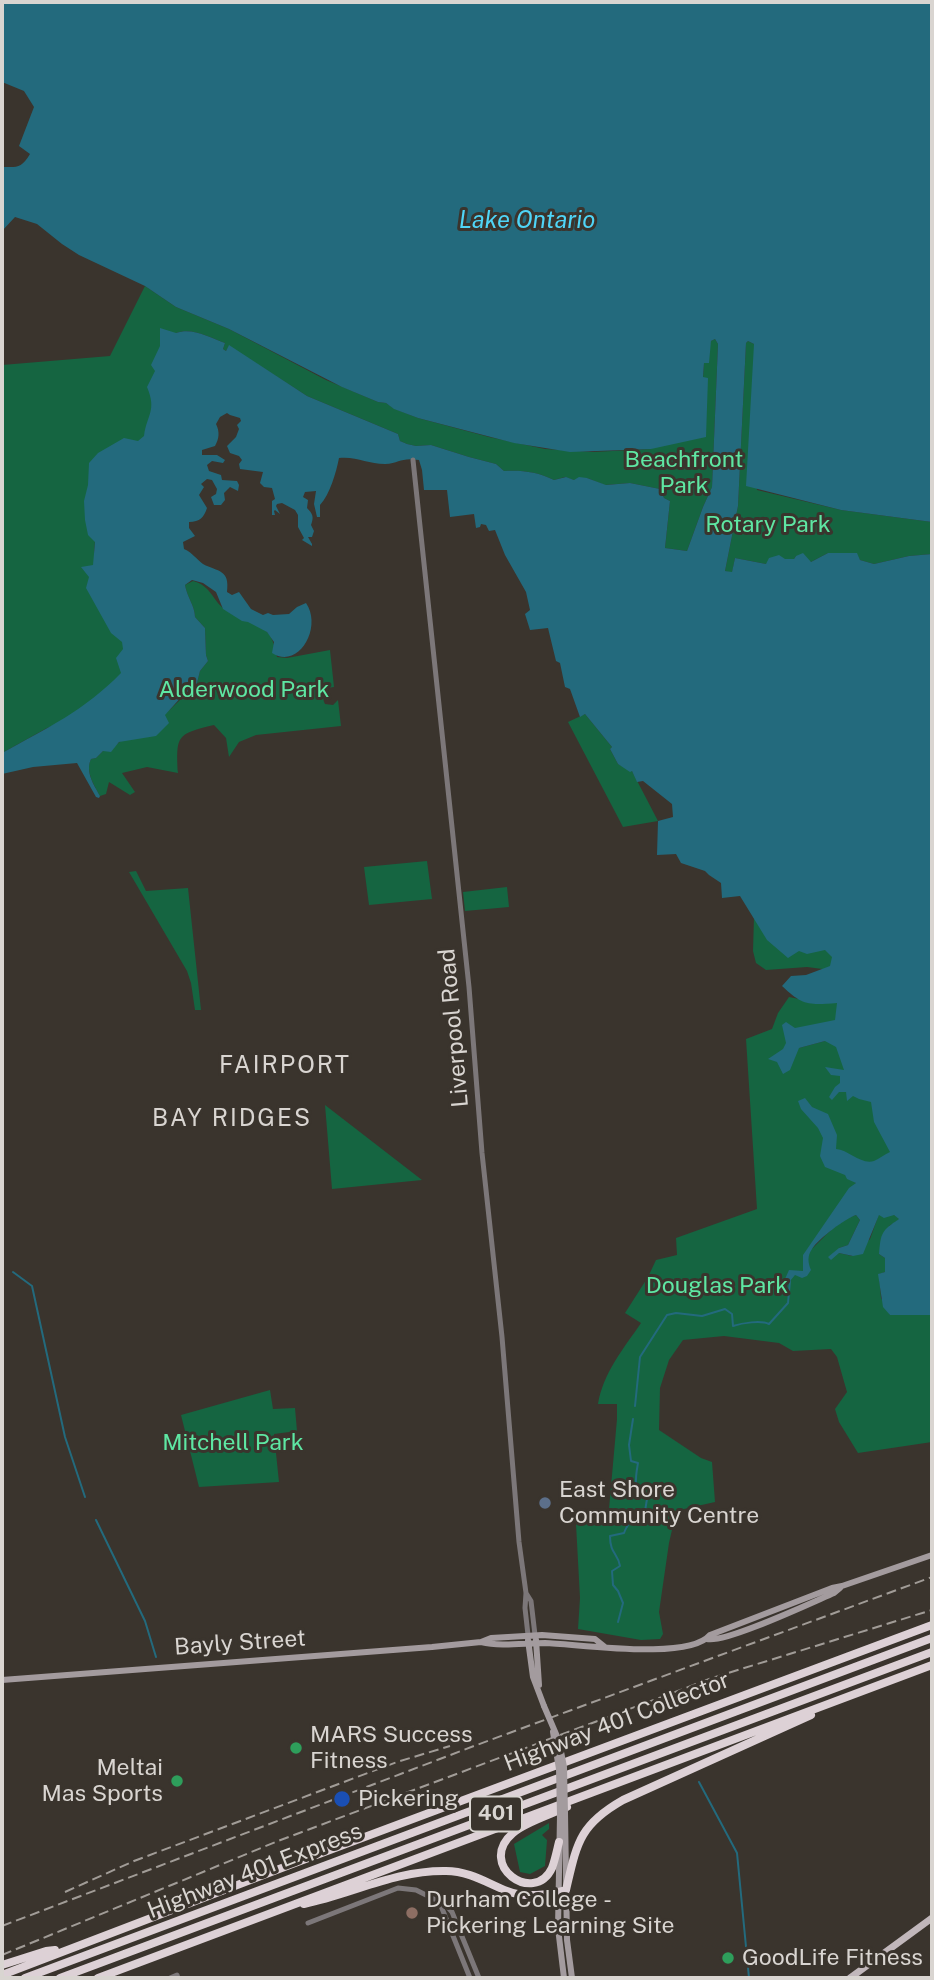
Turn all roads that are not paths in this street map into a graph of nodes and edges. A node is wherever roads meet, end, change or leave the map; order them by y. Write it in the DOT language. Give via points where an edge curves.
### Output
graph roads {
  1 [pos="413,460"];
  2 [pos="932,1555"];
  3 [pos="932,1625"];
  4 [pos="531,1635"];
  5 [pos="932,1638"];
  6 [pos="481,1642"];
  7 [pos="532,1643"];
  8 [pos="605,1647"];
  9 [pos="932,1651"];
  10 [pos="932,1665"];
  11 [pos="2,1680"];
  12 [pos="851,1695"];
  13 [pos="583,1795"];
  14 [pos="563,1814"];
  15 [pos="559,1842"];
  16 [pos="562,1891"];
  17 [pos="439,1901"];
  18 [pos="276,1911"];
  19 [pos="932,1918"];
  20 [pos="308,1923"];
  21 [pos="69,1948"];
  22 [pos="2,1965"];
  23 [pos="2,1975"];
  24 [pos="177,1977"];
  25 [pos="25,1978"];
  26 [pos="60,1978"];
  27 [pos="99,1978"];
  28 [pos="170,1978"];
  29 [pos="470,1978"];
  30 [pos="480,1978"];
  31 [pos="564,1978"];
  32 [pos="572,1978"];
  33 [pos="850,1978"];
  1 -- 4 [label="street, Liverpool Road"];
  2 -- 8 [label="main road, Bayly Street" via="832,1588 686,1646"];
  3 -- 21 [label="highway, Highway 401 Collector / 401"];
  4 -- 6 [label="main road, Bayly Street"];
  4 -- 7 [label="main road, Liverpool Road"];
  4 -- 8 [label="main road, Bayly Street" via="595,1639"];
  5 -- 25 [label="highway, Highway 401 Express / 401"];
  6 -- 7 [label="main road, Bayly Street"];
  6 -- 11 [label="main road, Bayly Street"];
  7 -- 8 [label="main road, Bayly Street"];
  7 -- 14 [label="main road, Liverpool Road, bridge" via="533,1677 559,1741 564,1767"];
  9 -- 26 [label="highway, Highway 401 Express / 401"];
  10 -- 12 [label="highway, 401"];
  12 -- 13 [label="highway, 401"];
  12 -- 16 [label="highway" via="604,1811 575,1850"];
  13 -- 15 [label="highway" via="512,1834 503,1846 503,1867 518,1882 538,1882 552,1868"];
  13 -- 18 [label="highway, 401"];
  14 -- 15 [label="main road, Liverpool Road"];
  14 -- 16 [label="main road, Liverpool Road"];
  15 -- 16 [label="main road, Liverpool Road"];
  16 -- 18 [label="highway" via="517,1894 464,1873 434,1871 383,1880"];
  16 -- 31 [label="main road, Liverpool Road" via="558,1928"];
  16 -- 32 [label="main road, Liverpool Road"];
  17 -- 20 [label="street" via="416,1890 398,1888"];
  17 -- 29 [label="street"];
  17 -- 30 [label="street" via="452,1912"];
  18 -- 27 [label="highway, 401"];
  19 -- 33 [label="main road"];
  21 -- 22 [label="highway"];
  21 -- 23 [label="highway, Highway 401 Collector / 401"];
  24 -- 28 [label="street"];
}
